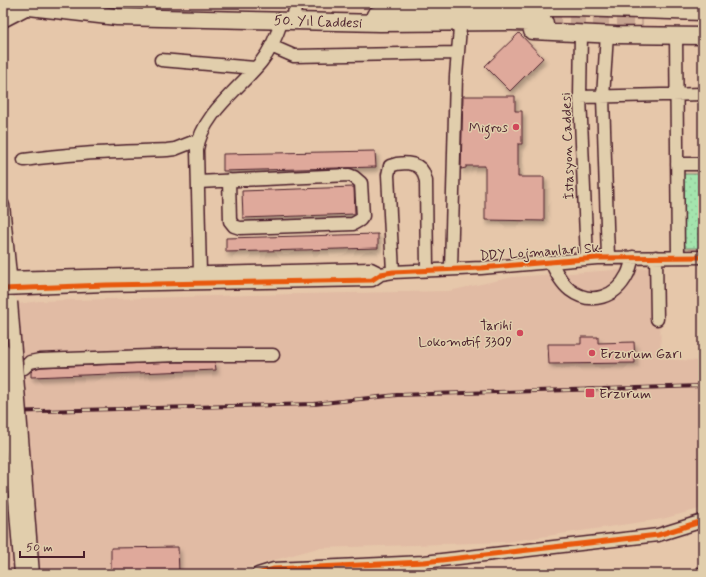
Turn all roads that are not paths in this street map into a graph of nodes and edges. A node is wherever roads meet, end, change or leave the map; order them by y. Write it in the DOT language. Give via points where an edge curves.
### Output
graph roads {
  1 [pos="52,3"];
  2 [pos="3,4"];
  3 [pos="495,6"];
  4 [pos="583,6"];
  5 [pos="607,6"];
  6 [pos="30,7"];
  7 [pos="149,7"];
  8 [pos="394,11"];
  9 [pos="291,12"];
  10 [pos="703,12"];
  11 [pos="374,15"];
  12 [pos="640,15"];
  13 [pos="3,21"];
  14 [pos="703,21"];
  15 [pos="703,27"];
  16 [pos="460,28"];
  17 [pos="581,33"];
  18 [pos="607,34"];
  19 [pos="676,36"];
  20 [pos="703,36"];
  21 [pos="271,46"];
  22 [pos="458,54"];
  23 [pos="160,60"];
  24 [pos="255,68"];
  25 [pos="703,94"];
  26 [pos="676,95"];
  27 [pos="580,97"];
  28 [pos="603,97"];
  29 [pos="198,140"];
  30 [pos="24,160"];
  31 [pos="677,164"];
  32 [pos="703,164"];
  33 [pos="229,180"];
  34 [pos="198,182"];
  35 [pos="3,205"];
  36 [pos="703,256"];
  37 [pos="633,257"];
  38 [pos="656,257"];
  39 [pos="678,257"];
  40 [pos="608,258"];
  41 [pos="587,259"];
  42 [pos="551,262"];
  43 [pos="451,269"];
  44 [pos="427,270"];
  45 [pos="394,272"];
  46 [pos="200,273"];
  47 [pos="381,274"];
  48 [pos="7,283"];
  49 [pos="657,319"];
  50 [pos="3,349"];
  51 [pos="272,355"];
  52 [pos="3,373"];
  53 [pos="703,521"];
  54 [pos="703,573"];
  55 [pos="21,574"];
  56 [pos="33,574"];
  57 [pos="258,574"];
  58 [pos="700,574"];
  1 -- 7 [label="main road, 50. Yıl Caddesi" via="112,10"];
  2 -- 6 [label="main road, 50. Yıl Caddesi"];
  3 -- 4 [label="main road, 50. Yıl Caddesi"];
  3 -- 8 [label="main road, 50. Yıl Caddesi"];
  4 -- 5 [label="main road, 50. Yıl Caddesi"];
  4 -- 17 [label="main road"];
  5 -- 12 [label="main road, 50. Yıl Caddesi"];
  5 -- 18 [label="main road"];
  6 -- 9 [label="main road, 50. Yıl Caddesi" via="117,16"];
  6 -- 13 [label="street"];
  7 -- 9 [label="main road, 50. Yıl Caddesi"];
  8 -- 9 [label="main road, 50. Yıl Caddesi"];
  8 -- 11 [label="main road, 50. Yıl Caddesi" via="388,9"];
  8 -- 11 [label="main road, 50. Yıl Caddesi" via="512,22 545,20"];
  8 -- 16 [label="main road, 50. Yıl Caddesi" via="399,26"];
  9 -- 11 [label="main road, 50. Yıl Caddesi"];
  9 -- 21 [label="street"];
  10 -- 12 [label="main road, 50. Yıl Caddesi"];
  12 -- 14 [label="main road, 50. Yıl Caddesi"];
  12 -- 15 [label="main road, 50. Yıl Caddesi"];
  16 -- 17 [label="main road, 50. Yıl Caddesi"];
  16 -- 22 [label="street"];
  17 -- 18 [label="main road, 50. Yıl Caddesi"];
  17 -- 27 [label="street, İstasyon Caddesi"];
  18 -- 19 [label="main road, 50. Yıl Caddesi"];
  18 -- 28 [label="street"];
  19 -- 20 [label="main road, 50. Yıl Caddesi"];
  19 -- 26 [label="street"];
  21 -- 22 [label="street" via="294,56"];
  21 -- 24 [label="street"];
  22 -- 43 [label="street"];
  23 -- 24 [label="street"];
  24 -- 29 [label="street" via="210,117"];
  25 -- 26 [label="street"];
  26 -- 28 [label="street"];
  26 -- 31 [label="street"];
  27 -- 28 [label="street"];
  27 -- 41 [label="street, İstasyon Caddesi"];
  28 -- 40 [label="street"];
  29 -- 30 [label="street" via="167,150 56,155"];
  29 -- 34 [label="street"];
  31 -- 32 [label="street"];
  31 -- 39 [label="street"];
  33 -- 33 [label="street" via="349,175 361,183 363,216 353,224 240,228 230,221"];
  33 -- 34 [label="street"];
  34 -- 46 [label="street"];
  35 -- 48 [label="street"];
  36 -- 39 [label="street, DDY Lojmanları Sk."];
  37 -- 38 [label="street, DDY Lojmanları Sk."];
  37 -- 40 [label="street, DDY Lojmanları Sk."];
  37 -- 42 [label="street" via="627,275 620,284 610,294 598,299 571,290 559,278"];
  38 -- 39 [label="street, DDY Lojmanları Sk."];
  38 -- 49 [label="street"];
  40 -- 41 [label="street, DDY Lojmanları Sk."];
  41 -- 42 [label="street, DDY Lojmanları Sk."];
  42 -- 43 [label="street, DDY Lojmanları Sk."];
  43 -- 44 [label="street, DDY Lojmanları Sk."];
  44 -- 45 [label="street, DDY Lojmanları Sk."];
  44 -- 45 [label="street" via="426,181 422,170 415,165 397,163 390,166 388,175"];
  45 -- 47 [label="street, DDY Lojmanları Sk."];
  46 -- 47 [label="street" via="371,269"];
  46 -- 48 [label="street"];
  47 -- 48 [label="street" via="372,280 106,285"];
  48 -- 56 [label="street, bridge" via="11,302"];
  50 -- 55 [label="street, bridge"];
  51 -- 52 [label="street" via="177,355 40,360 30,362 24,368 13,372"];
  53 -- 57 [label="street" via="658,535 424,562 274,569"];
  54 -- 58 [label="street"];
}
